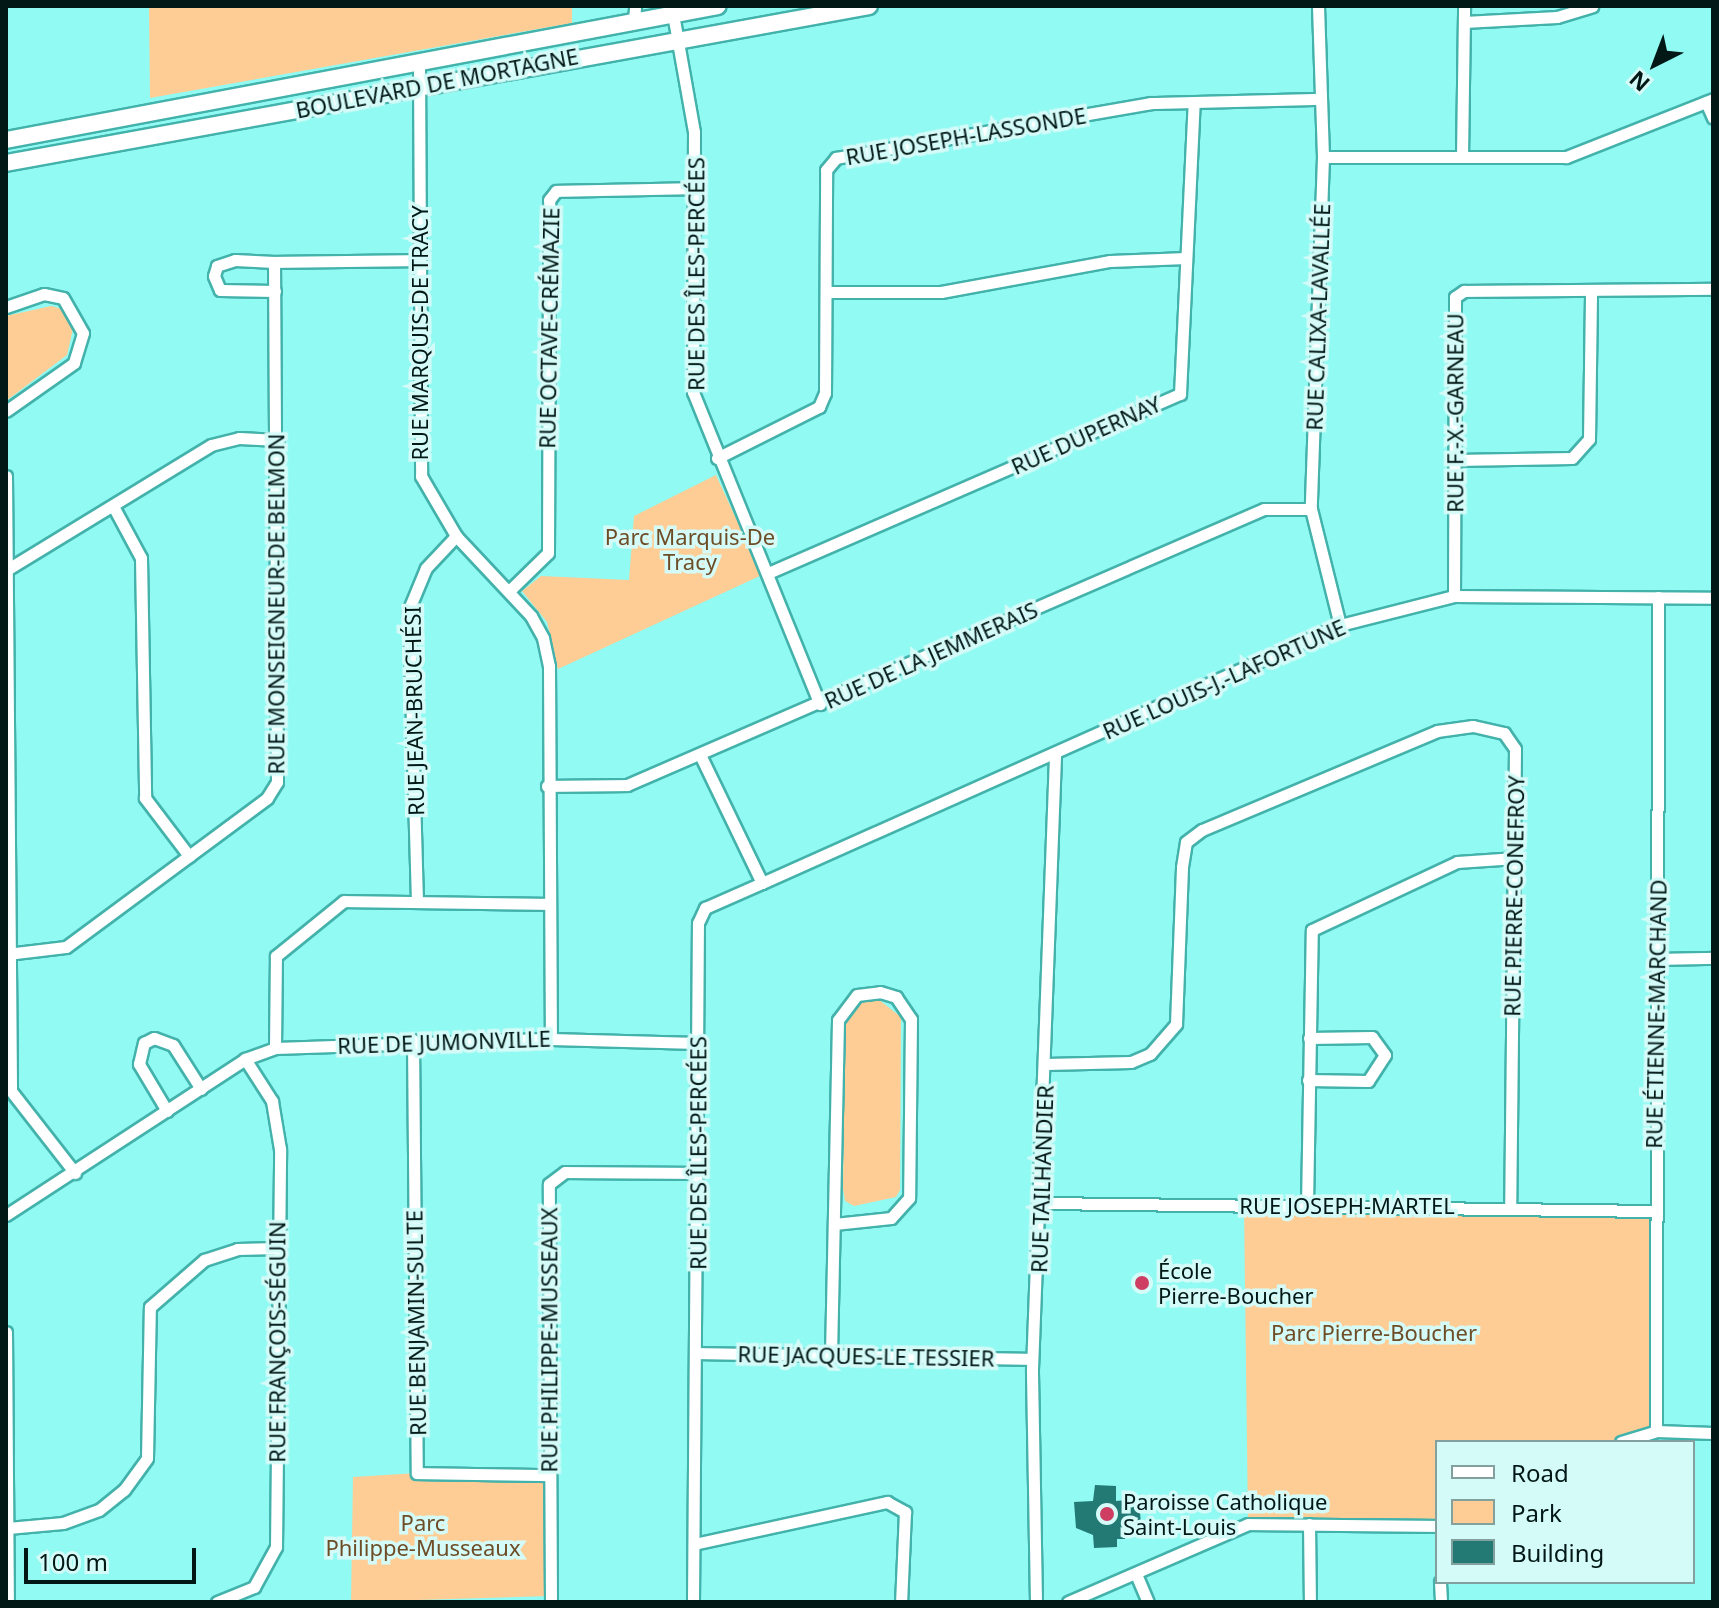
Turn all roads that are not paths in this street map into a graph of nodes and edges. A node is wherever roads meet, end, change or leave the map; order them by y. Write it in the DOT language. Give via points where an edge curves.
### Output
graph roads {
  1 [pos="718,6"];
  2 [pos="869,6"];
  3 [pos="1318,6"];
  4 [pos="1464,6"];
  5 [pos="1592,6"];
  6 [pos="634,14"];
  7 [pos="673,14"];
  8 [pos="1464,22"];
  9 [pos="677,38"];
  10 [pos="419,64"];
  11 [pos="419,87"];
  12 [pos="1319,99"];
  13 [pos="1710,100"];
  14 [pos="1194,102"];
  15 [pos="1713,118"];
  16 [pos="6,140"];
  17 [pos="1323,157"];
  18 [pos="1462,157"];
  19 [pos="6,163"];
  20 [pos="695,188"];
  21 [pos="1186,258"];
  22 [pos="420,260"];
  23 [pos="274,262"];
  24 [pos="1713,289"];
  25 [pos="1591,290"];
  26 [pos="275,291"];
  27 [pos="827,292"];
  28 [pos="6,307"];
  29 [pos="6,411"];
  30 [pos="278,440"];
  31 [pos="717,458"];
  32 [pos="1455,460"];
  33 [pos="6,476"];
  34 [pos="113,506"];
  35 [pos="1311,509"];
  36 [pos="456,536"];
  37 [pos="8,569"];
  38 [pos="768,573"];
  39 [pos="509,591"];
  40 [pos="1454,596"];
  41 [pos="1658,597"];
  42 [pos="1713,598"];
  43 [pos="1340,625"];
  44 [pos="820,704"];
  45 [pos="1055,755"];
  46 [pos="701,757"];
  47 [pos="547,786"];
  48 [pos="189,856"];
  49 [pos="1516,858"];
  50 [pos="762,883"];
  51 [pos="417,902"];
  52 [pos="548,904"];
  53 [pos="7,954"];
  54 [pos="1713,958"];
  55 [pos="1659,959"];
  56 [pos="7,1019"];
  57 [pos="1309,1038"];
  58 [pos="551,1039"];
  59 [pos="413,1040"];
  60 [pos="697,1043"];
  61 [pos="275,1048"];
  62 [pos="245,1059"];
  63 [pos="1046,1064"];
  64 [pos="1308,1080"];
  65 [pos="201,1089"];
  66 [pos="167,1111"];
  67 [pos="75,1173"];
  68 [pos="698,1173"];
  69 [pos="1043,1203"];
  70 [pos="1307,1206"];
  71 [pos="1510,1207"];
  72 [pos="1652,1211"];
  73 [pos="6,1215"];
  74 [pos="834,1224"];
  75 [pos="277,1248"];
  76 [pos="6,1332"];
  77 [pos="699,1353"];
  78 [pos="831,1355"];
  79 [pos="1032,1359"];
  80 [pos="1656,1431"];
  81 [pos="1713,1433"];
  82 [pos="1627,1440"];
  83 [pos="549,1475"];
  84 [pos="1309,1524"];
  85 [pos="1435,1526"];
  86 [pos="8,1528"];
  87 [pos="694,1544"];
  88 [pos="1136,1574"];
  89 [pos="8,1602"];
  90 [pos="217,1602"];
  91 [pos="551,1602"];
  92 [pos="693,1602"];
  93 [pos="901,1602"];
  94 [pos="1036,1602"];
  95 [pos="1068,1602"];
  96 [pos="1148,1602"];
  97 [pos="1310,1602"];
  1 -- 7 [label="main road, BOULEVARD DE MORTAGNE"];
  2 -- 9 [label="main road, BOULEVARD DE MORTAGNE"];
  3 -- 12 [label="street, RUE CALIXA-LAVALLÉE"];
  4 -- 8 [label="street"];
  5 -- 8 [label="street" via="1557,17"];
  6 -- 7 [label="main road, BOULEVARD DE MORTAGNE"];
  6 -- 10 [label="main road, BOULEVARD DE MORTAGNE"];
  7 -- 9 [label="street, RUE DES ÎLES-PERCÉES"];
  8 -- 18 [label="street"];
  9 -- 11 [label="main road, BOULEVARD DE MORTAGNE"];
  9 -- 20 [label="street, RUE DES ÎLES-PERCÉES" via="694,132"];
  10 -- 11 [label="street, RUE MARQUIS-DE TRACY"];
  10 -- 16 [label="main road, BOULEVARD DE MORTAGNE"];
  11 -- 19 [label="main road, BOULEVARD DE MORTAGNE"];
  11 -- 22 [label="street, RUE MARQUIS-DE TRACY"];
  12 -- 14 [label="street, RUE JOSEPH-LASSONDE"];
  12 -- 17 [label="street, RUE CALIXA-LAVALLÉE"];
  13 -- 15 [label="street"];
  13 -- 18 [label="street" via="1566,157"];
  14 -- 21 [label="street, RUE DUPERNAY"];
  14 -- 27 [label="street, RUE JOSEPH-LASSONDE" via="1150,103 836,158 826,170"];
  17 -- 18 [label="street"];
  17 -- 35 [label="street, RUE CALIXA-LAVALLÉE"];
  20 -- 31 [label="street, RUE DES ÎLES-PERCÉES" via="693,392"];
  20 -- 39 [label="street, RUE OCTAVE-CRÉMAZIE" via="556,191 549,200 548,553"];
  21 -- 27 [label="street" via="1110,261 941,292"];
  21 -- 38 [label="street, RUE DUPERNAY" via="1180,394"];
  22 -- 23 [label="street"];
  22 -- 36 [label="street, RUE MARQUIS-DE TRACY" via="421,476"];
  23 -- 26 [label="street, RUE MONSEIGNEUR-DE BELMON"];
  23 -- 26 [label="street" via="235,260 217,266 214,276 220,290"];
  24 -- 25 [label="street, RUE F.-X.-GARNEAU"];
  25 -- 32 [label="street" via="1589,439 1572,458"];
  25 -- 32 [label="street, RUE F.-X.-GARNEAU" via="1464,291 1455,297"];
  26 -- 30 [label="street, RUE MONSEIGNEUR-DE BELMON"];
  27 -- 31 [label="street, RUE JOSEPH-LASSONDE" via="825,393 819,407"];
  28 -- 29 [label="street" via="44,294 63,298 83,333 74,363"];
  30 -- 34 [label="street" via="239,438 211,445"];
  30 -- 48 [label="street, RUE MONSEIGNEUR-DE BELMON" via="277,782 267,798"];
  31 -- 38 [label="street, RUE DES ÎLES-PERCÉES"];
  32 -- 40 [label="street, RUE F.-X.-GARNEAU"];
  33 -- 37 [label="street"];
  34 -- 37 [label="street"];
  34 -- 48 [label="street" via="141,558 145,798"];
  35 -- 43 [label="street, RUE CALIXA-LAVALLÉE"];
  35 -- 44 [label="street, RUE DE LA JEMMERAIS" via="1264,509"];
  36 -- 39 [label="street, RUE MARQUIS-DE TRACY"];
  36 -- 51 [label="street, RUE JEAN-BRUCHÉSI" via="426,568 409,609"];
  37 -- 53 [label="street"];
  38 -- 44 [label="street, RUE DES ÎLES-PERCÉES"];
  39 -- 47 [label="street, RUE MARQUIS-DE TRACY" via="543,638 549,666"];
  40 -- 41 [label="street, RUE LOUIS-J.-LAFORTUNE"];
  40 -- 43 [label="street, RUE LOUIS-J.-LAFORTUNE"];
  41 -- 42 [label="street, RUE LOUIS-J.-LAFORTUNE"];
  41 -- 55 [label="street, RUE ÉTIENNE-MARCHAND"];
  43 -- 45 [label="street, RUE LOUIS-J.-LAFORTUNE"];
  44 -- 46 [label="street, RUE DE LA JEMMERAIS"];
  45 -- 50 [label="street, RUE LOUIS-J.-LAFORTUNE"];
  45 -- 63 [label="street, RUE TAILHANDIER"];
  46 -- 47 [label="street, RUE DE LA JEMMERAIS" via="627,785"];
  46 -- 50 [label="street"];
  47 -- 52 [label="street, RUE MARQUIS-DE TRACY"];
  48 -- 53 [label="street, RUE MONSEIGNEUR-DE BELMON" via="66,947"];
  49 -- 57 [label="street" via="1457,862 1312,930"];
  49 -- 63 [label="street, RUE PIERRE-CONEFROY" via="1515,749 1504,733 1449,729 1380,750 1186,842 1176,1024 1164,1041 1131,1062"];
  49 -- 71 [label="street, RUE PIERRE-CONEFROY"];
  50 -- 60 [label="street, RUE DES ÎLES-PERCÉES" via="705,908 698,923"];
  51 -- 52 [label="street"];
  51 -- 61 [label="street" via="344,901 276,956"];
  52 -- 58 [label="street, RUE MARQUIS-DE TRACY"];
  53 -- 56 [label="street"];
  54 -- 55 [label="street"];
  55 -- 72 [label="street, RUE ÉTIENNE-MARCHAND"];
  56 -- 67 [label="street" via="11,1091"];
  57 -- 64 [label="street"];
  57 -- 64 [label="street" via="1372,1037 1385,1055 1368,1081"];
  58 -- 59 [label="street, RUE DE JUMONVILLE"];
  58 -- 60 [label="street, RUE DE JUMONVILLE"];
  59 -- 61 [label="street, RUE DE JUMONVILLE"];
  59 -- 83 [label="street, RUE BENJAMIN-SULTE" via="417,1473"];
  60 -- 68 [label="street, RUE DES ÎLES-PERCÉES"];
  61 -- 62 [label="street, RUE DE JUMONVILLE"];
  62 -- 65 [label="street, RUE DE JUMONVILLE"];
  62 -- 75 [label="street, RUE FRANÇOIS-SÉGUIN" via="265,1085 275,1117"];
  63 -- 69 [label="street, RUE TAILHANDIER"];
  64 -- 70 [label="street"];
  65 -- 66 [label="street, RUE DE JUMONVILLE"];
  65 -- 66 [label="street" via="173,1045 154,1038 144,1043 139,1064"];
  66 -- 67 [label="street, RUE DE JUMONVILLE"];
  67 -- 73 [label="street, RUE DE JUMONVILLE"];
  68 -- 77 [label="street, RUE DES ÎLES-PERCÉES"];
  68 -- 83 [label="street, RUE PHILIPPE-MUSSEAUX" via="565,1172 549,1184"];
  69 -- 70 [label="street, RUE JOSEPH-MARTEL"];
  69 -- 79 [label="street, RUE TAILHANDIER"];
  70 -- 71 [label="street, RUE JOSEPH-MARTEL"];
  71 -- 72 [label="street, RUE JOSEPH-MARTEL"];
  72 -- 80 [label="street, RUE ÉTIENNE-MARCHAND"];
  74 -- 74 [label="street" via="891,1218 909,1198 911,1019 896,997 880,992 857,995 838,1020"];
  74 -- 78 [label="street"];
  75 -- 86 [label="street" via="237,1249 204,1260 150,1307 147,1458 124,1490 99,1510 63,1523"];
  75 -- 90 [label="street, RUE FRANÇOIS-SÉGUIN" via="276,1547 254,1587"];
  76 -- 86 [label="street"];
  77 -- 78 [label="street, RUE JACQUES-LE TESSIER"];
  77 -- 87 [label="street, RUE DES ÎLES-PERCÉES"];
  78 -- 79 [label="street, RUE JACQUES-LE TESSIER"];
  79 -- 94 [label="street, RUE TAILHANDIER"];
  80 -- 81 [label="street"];
  80 -- 82 [label="street"];
  83 -- 91 [label="street, RUE PHILIPPE-MUSSEAUX"];
  84 -- 85 [label="street"];
  84 -- 88 [label="street" via="1248,1524"];
  84 -- 97 [label="street"];
  86 -- 89 [label="street"];
  87 -- 92 [label="street, RUE DES ÎLES-PERCÉES"];
  87 -- 93 [label="street" via="887,1502 905,1512"];
  88 -- 95 [label="street"];
  88 -- 96 [label="street"];
}
